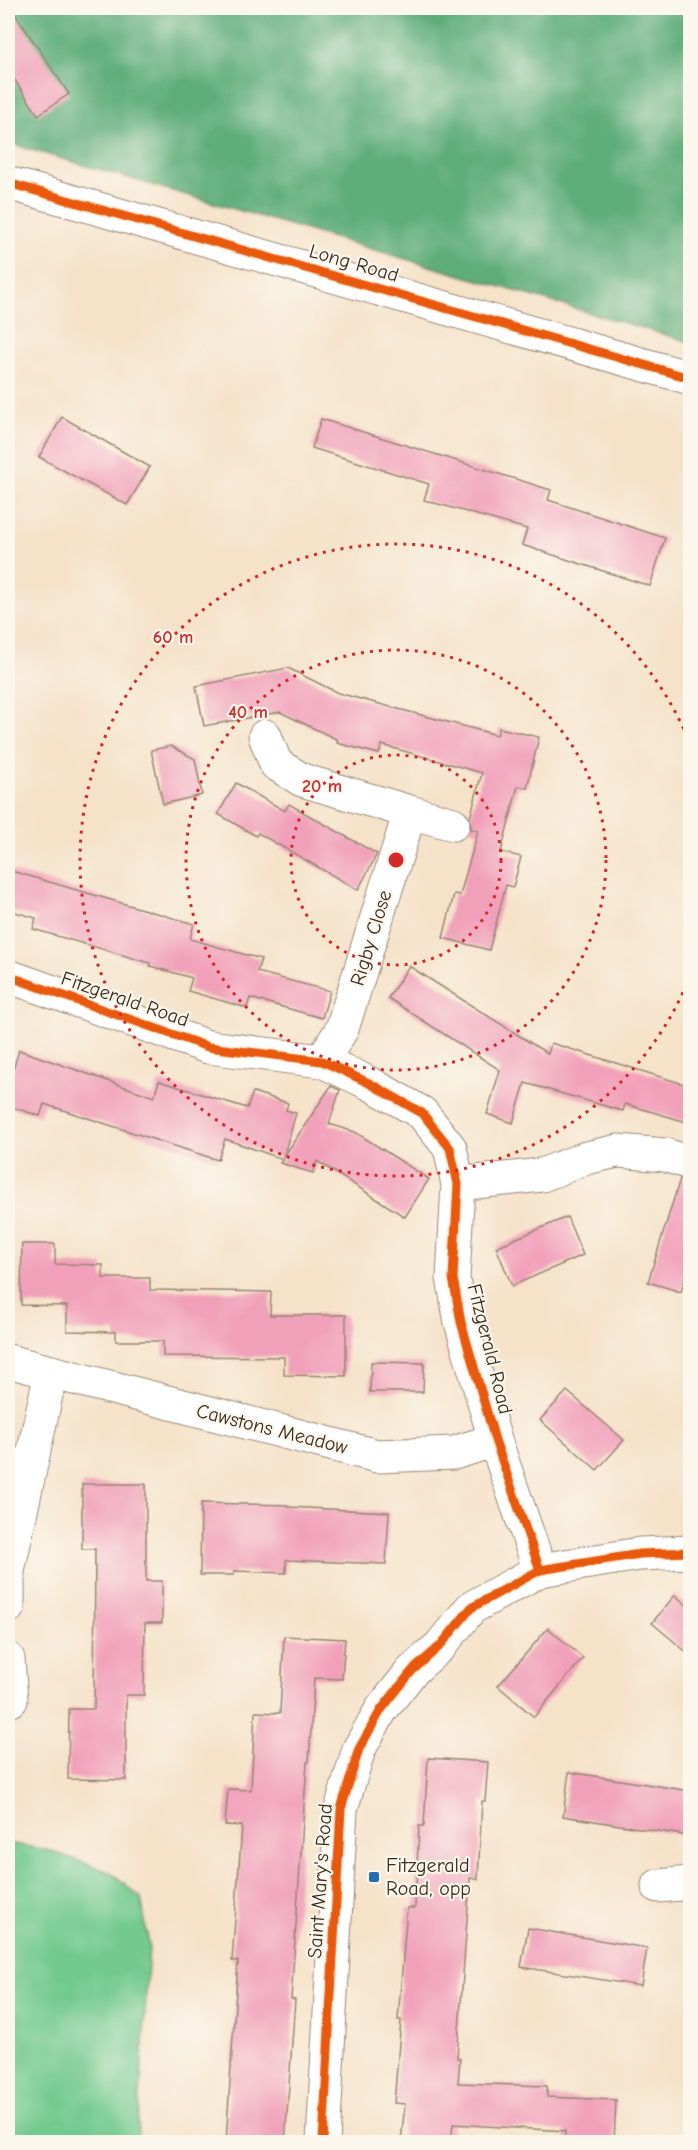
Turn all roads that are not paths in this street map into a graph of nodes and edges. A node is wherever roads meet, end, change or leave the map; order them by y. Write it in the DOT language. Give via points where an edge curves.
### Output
graph roads {
  1 [pos="8,183"];
  2 [pos="690,378"];
  3 [pos="265,736"];
  4 [pos="410,812"];
  5 [pos="453,824"];
  6 [pos="8,976"];
  7 [pos="322,1060"];
  8 [pos="690,1163"];
  9 [pos="458,1184"];
  10 [pos="8,1361"];
  11 [pos="51,1372"];
  12 [pos="495,1440"];
  13 [pos="690,1552"];
  14 [pos="540,1570"];
  15 [pos="8,1607"];
  16 [pos="8,1659"];
  17 [pos="11,1700"];
  18 [pos="690,1884"];
  19 [pos="658,1886"];
  20 [pos="323,2142"];
  1 -- 2 [label="street, Long Road"];
  3 -- 4 [label="street" via="276,764 302,780"];
  4 -- 5 [label="street"];
  4 -- 7 [label="street, Rigby Close" via="342,1029"];
  6 -- 7 [label="street, Fitzgerald Road" via="208,1047"];
  7 -- 9 [label="street, Fitzgerald Road" via="422,1113 450,1148"];
  8 -- 9 [label="street" via="665,1155 618,1151 542,1175"];
  9 -- 12 [label="street, Fitzgerald Road" via="453,1278 461,1322"];
  10 -- 11 [label="street, Cawstons Meadow"];
  11 -- 12 [label="street, Cawstons Meadow" via="377,1456 454,1453"];
  11 -- 15 [label="street" via="8,1571"];
  12 -- 14 [label="street, Fitzgerald Road"];
  13 -- 14 [label="street, Saint Mary's Road" via="640,1554"];
  14 -- 20 [label="street, Saint Mary's Road" via="471,1608 381,1710 359,1749 341,1809"];
  16 -- 17 [label="street"];
  18 -- 19 [label="street"];
}
